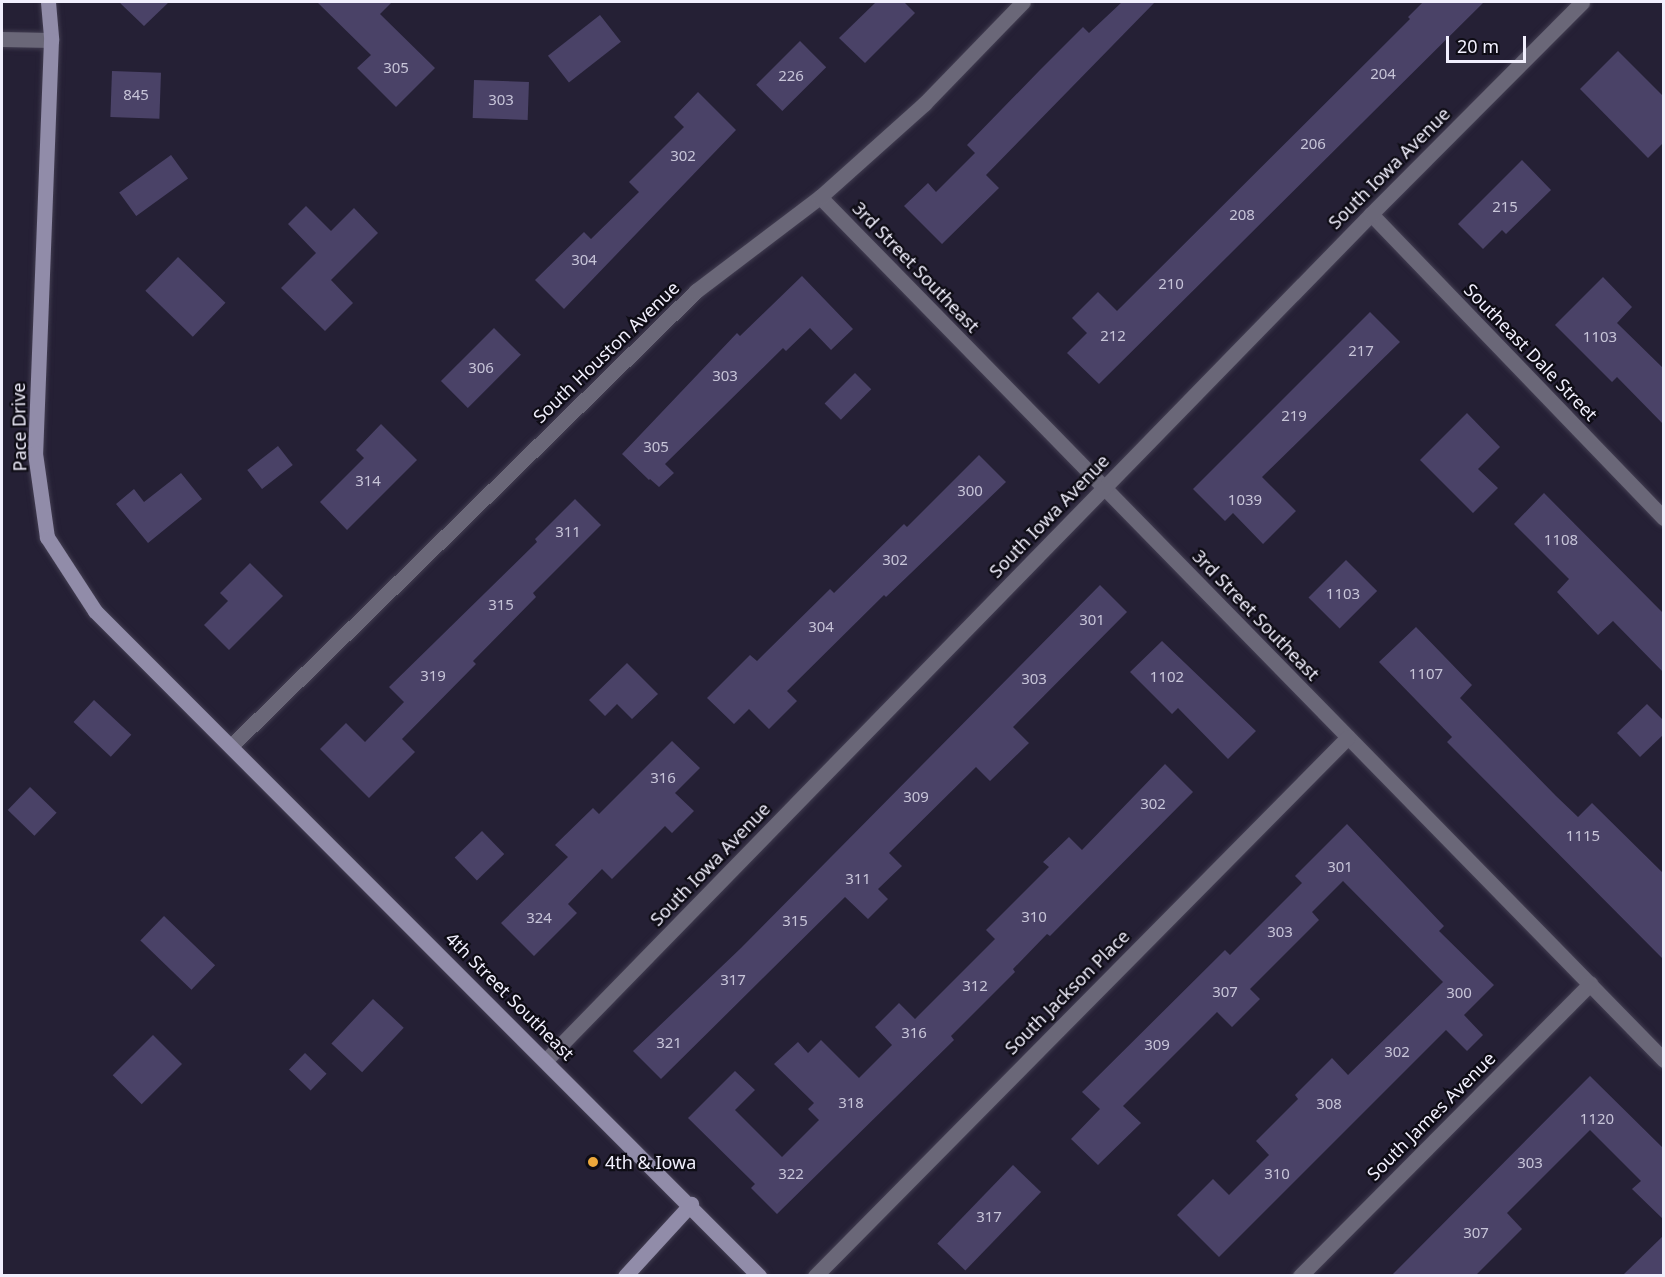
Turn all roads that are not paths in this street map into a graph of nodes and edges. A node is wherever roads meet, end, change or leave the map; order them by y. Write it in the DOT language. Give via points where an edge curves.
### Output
graph roads {
  1 [pos="48,2"];
  2 [pos="1023,2"];
  3 [pos="1582,2"];
  4 [pos="2,39"];
  5 [pos="51,40"];
  6 [pos="820,197"];
  7 [pos="1371,214"];
  8 [pos="1104,487"];
  9 [pos="1664,518"];
  10 [pos="1348,737"];
  11 [pos="231,746"];
  12 [pos="1590,984"];
  13 [pos="546,1060"];
  14 [pos="1664,1060"];
  15 [pos="691,1204"];
  16 [pos="625,1275"];
  17 [pos="759,1275"];
  18 [pos="814,1275"];
  19 [pos="1300,1275"];
  1 -- 5 [label="street, Pace Drive"];
  2 -- 6 [label="street, South Houston Avenue" via="924,105"];
  3 -- 7 [label="street, South Iowa Avenue"];
  4 -- 5 [label="street"];
  5 -- 11 [label="street, Pace Drive" via="35,453 47,537 95,611"];
  6 -- 8 [label="street, 3rd Street Southeast"];
  6 -- 11 [label="street, South Houston Avenue" via="696,291"];
  7 -- 8 [label="street, South Iowa Avenue"];
  7 -- 9 [label="street, Southeast Dale Street"];
  8 -- 10 [label="street, 3rd Street Southeast"];
  8 -- 13 [label="street, South Iowa Avenue"];
  10 -- 12 [label="street, 3rd Street Southeast"];
  10 -- 18 [label="street, South Jackson Place"];
  11 -- 13 [label="street, 4th Street Southeast"];
  12 -- 14 [label="street, 3rd Street Southeast"];
  12 -- 19 [label="street, South James Avenue"];
  13 -- 15 [label="street, 4th Street Southeast"];
  15 -- 16 [label="street"];
  15 -- 17 [label="street, 4th Street Southeast"];
}
